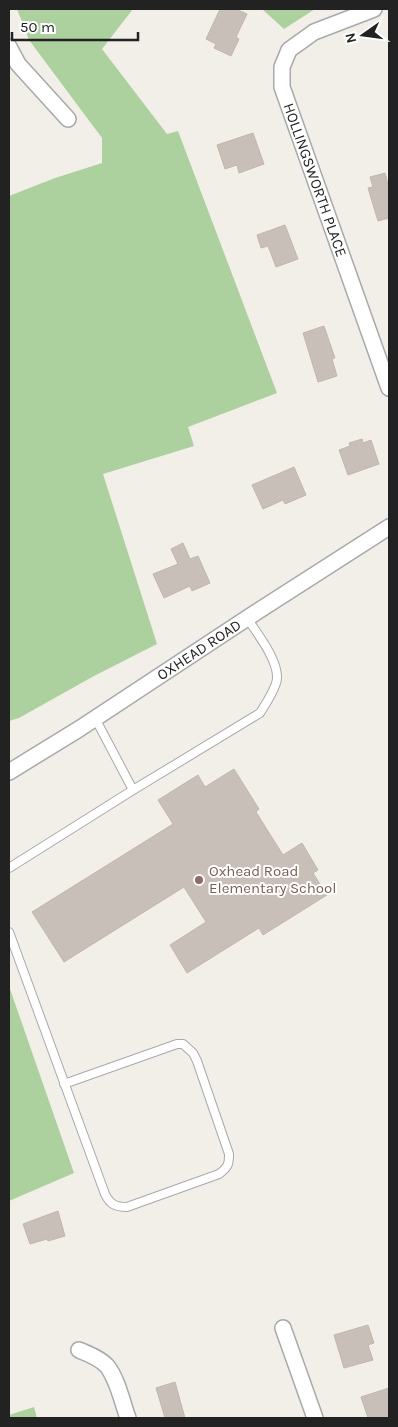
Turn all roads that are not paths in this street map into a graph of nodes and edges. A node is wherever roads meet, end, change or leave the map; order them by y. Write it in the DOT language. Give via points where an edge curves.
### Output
graph roads {
  1 [pos="369,11"];
  2 [pos="9,47"];
  3 [pos="68,118"];
  4 [pos="389,388"];
  5 [pos="389,527"];
  6 [pos="247,618"];
  7 [pos="95,718"];
  8 [pos="9,772"];
  9 [pos="133,790"];
  10 [pos="9,868"];
  11 [pos="9,932"];
  12 [pos="64,1084"];
  13 [pos="283,1328"];
  14 [pos="79,1350"];
  15 [pos="128,1418"];
  16 [pos="316,1418"];
  1 -- 4 [label="street, HOLLINGSWORTH PLACE" via="314,32 289,50 282,67 282,87"];
  2 -- 3 [label="street" via="18,64"];
  5 -- 6 [label="street, OXHEAD ROAD"];
  6 -- 7 [label="street, OXHEAD ROAD"];
  6 -- 9 [label="lane" via="273,658 278,678 270,698 260,713"];
  7 -- 8 [label="street, OXHEAD ROAD"];
  7 -- 9 [label="lane"];
  9 -- 10 [label="lane"];
  11 -- 12 [label="lane"];
  12 -- 12 [label="lane" via="110,1203 127,1207 219,1174 229,1164 229,1154 197,1061 183,1044"];
  13 -- 16 [label="street"];
  14 -- 15 [label="street" via="106,1366"];
}
